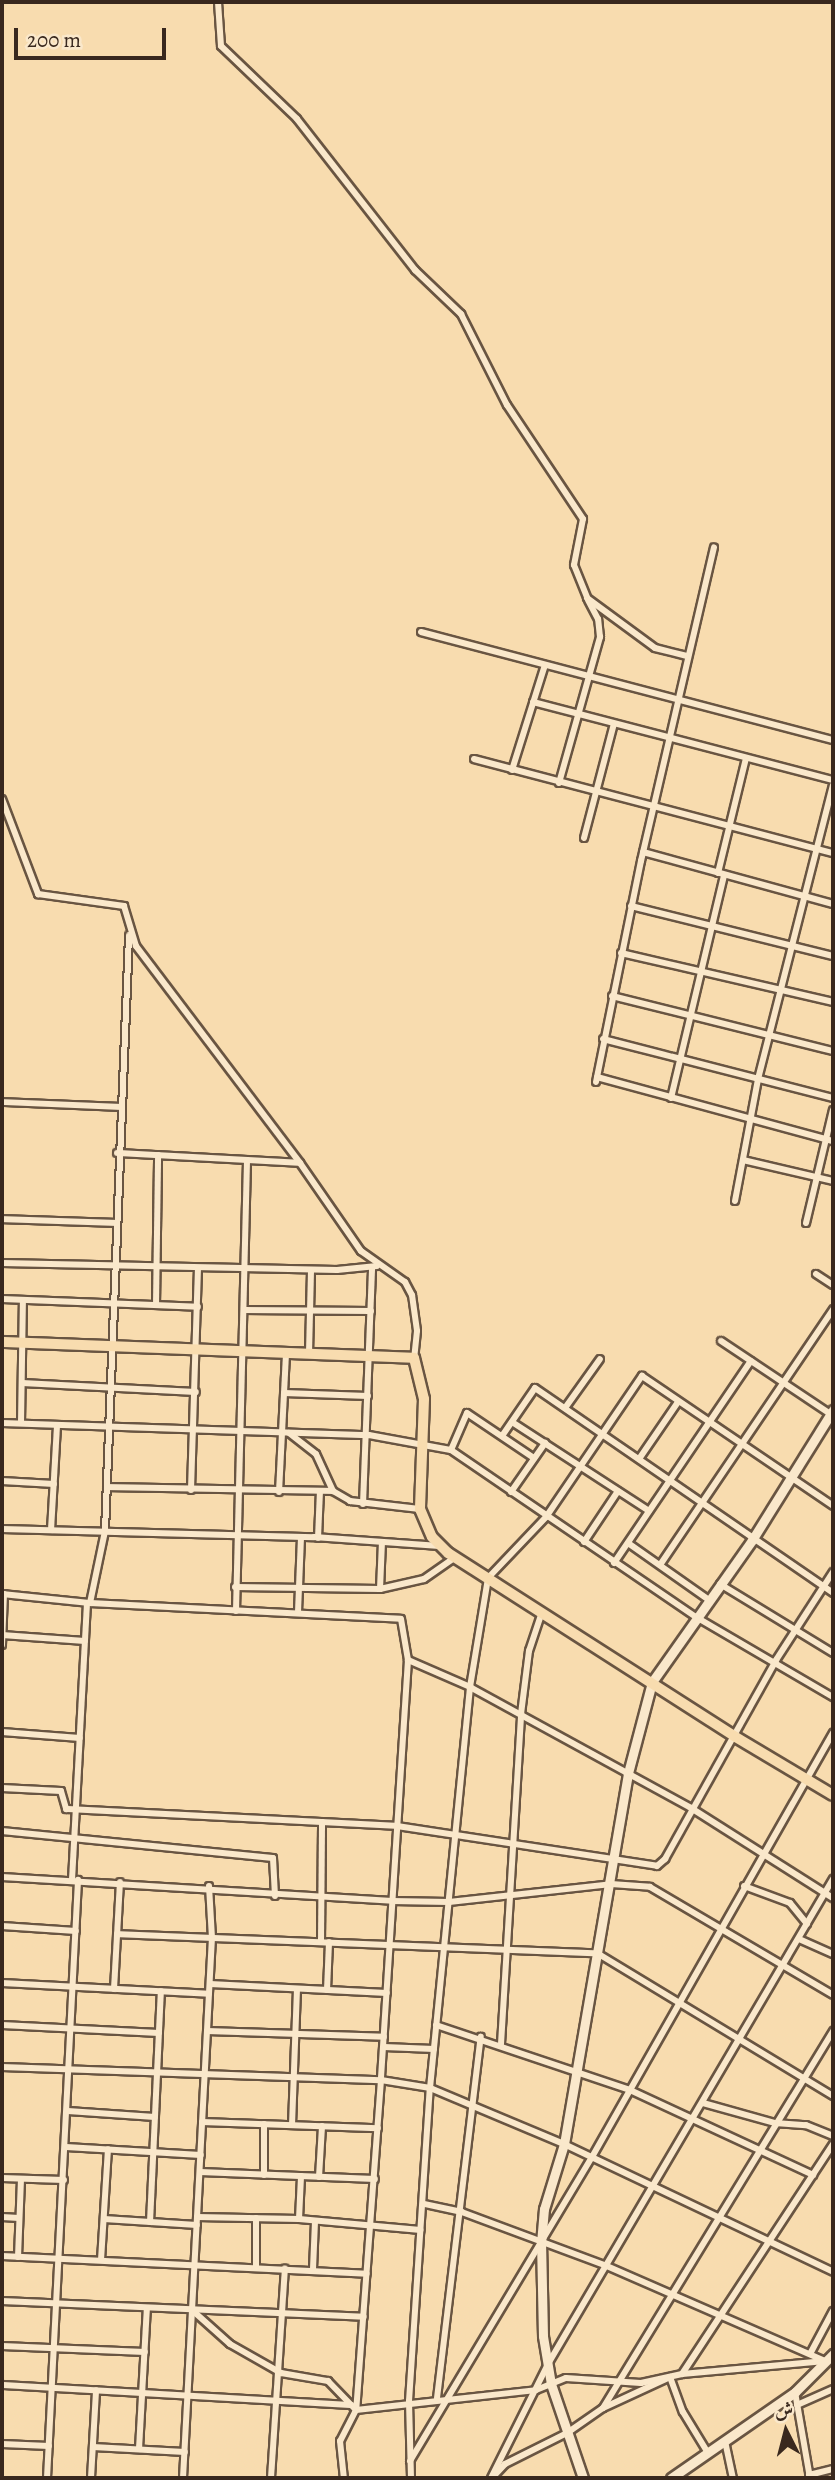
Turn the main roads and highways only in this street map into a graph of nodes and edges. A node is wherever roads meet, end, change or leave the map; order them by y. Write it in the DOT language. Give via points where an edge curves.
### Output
graph roads {
  1 [pos="2,1342"];
  2 [pos="833,1795"];
  1 -- 2 [label="highway" via="414,1358 424,1399 420,1509 426,1528 440,1546"];
}
